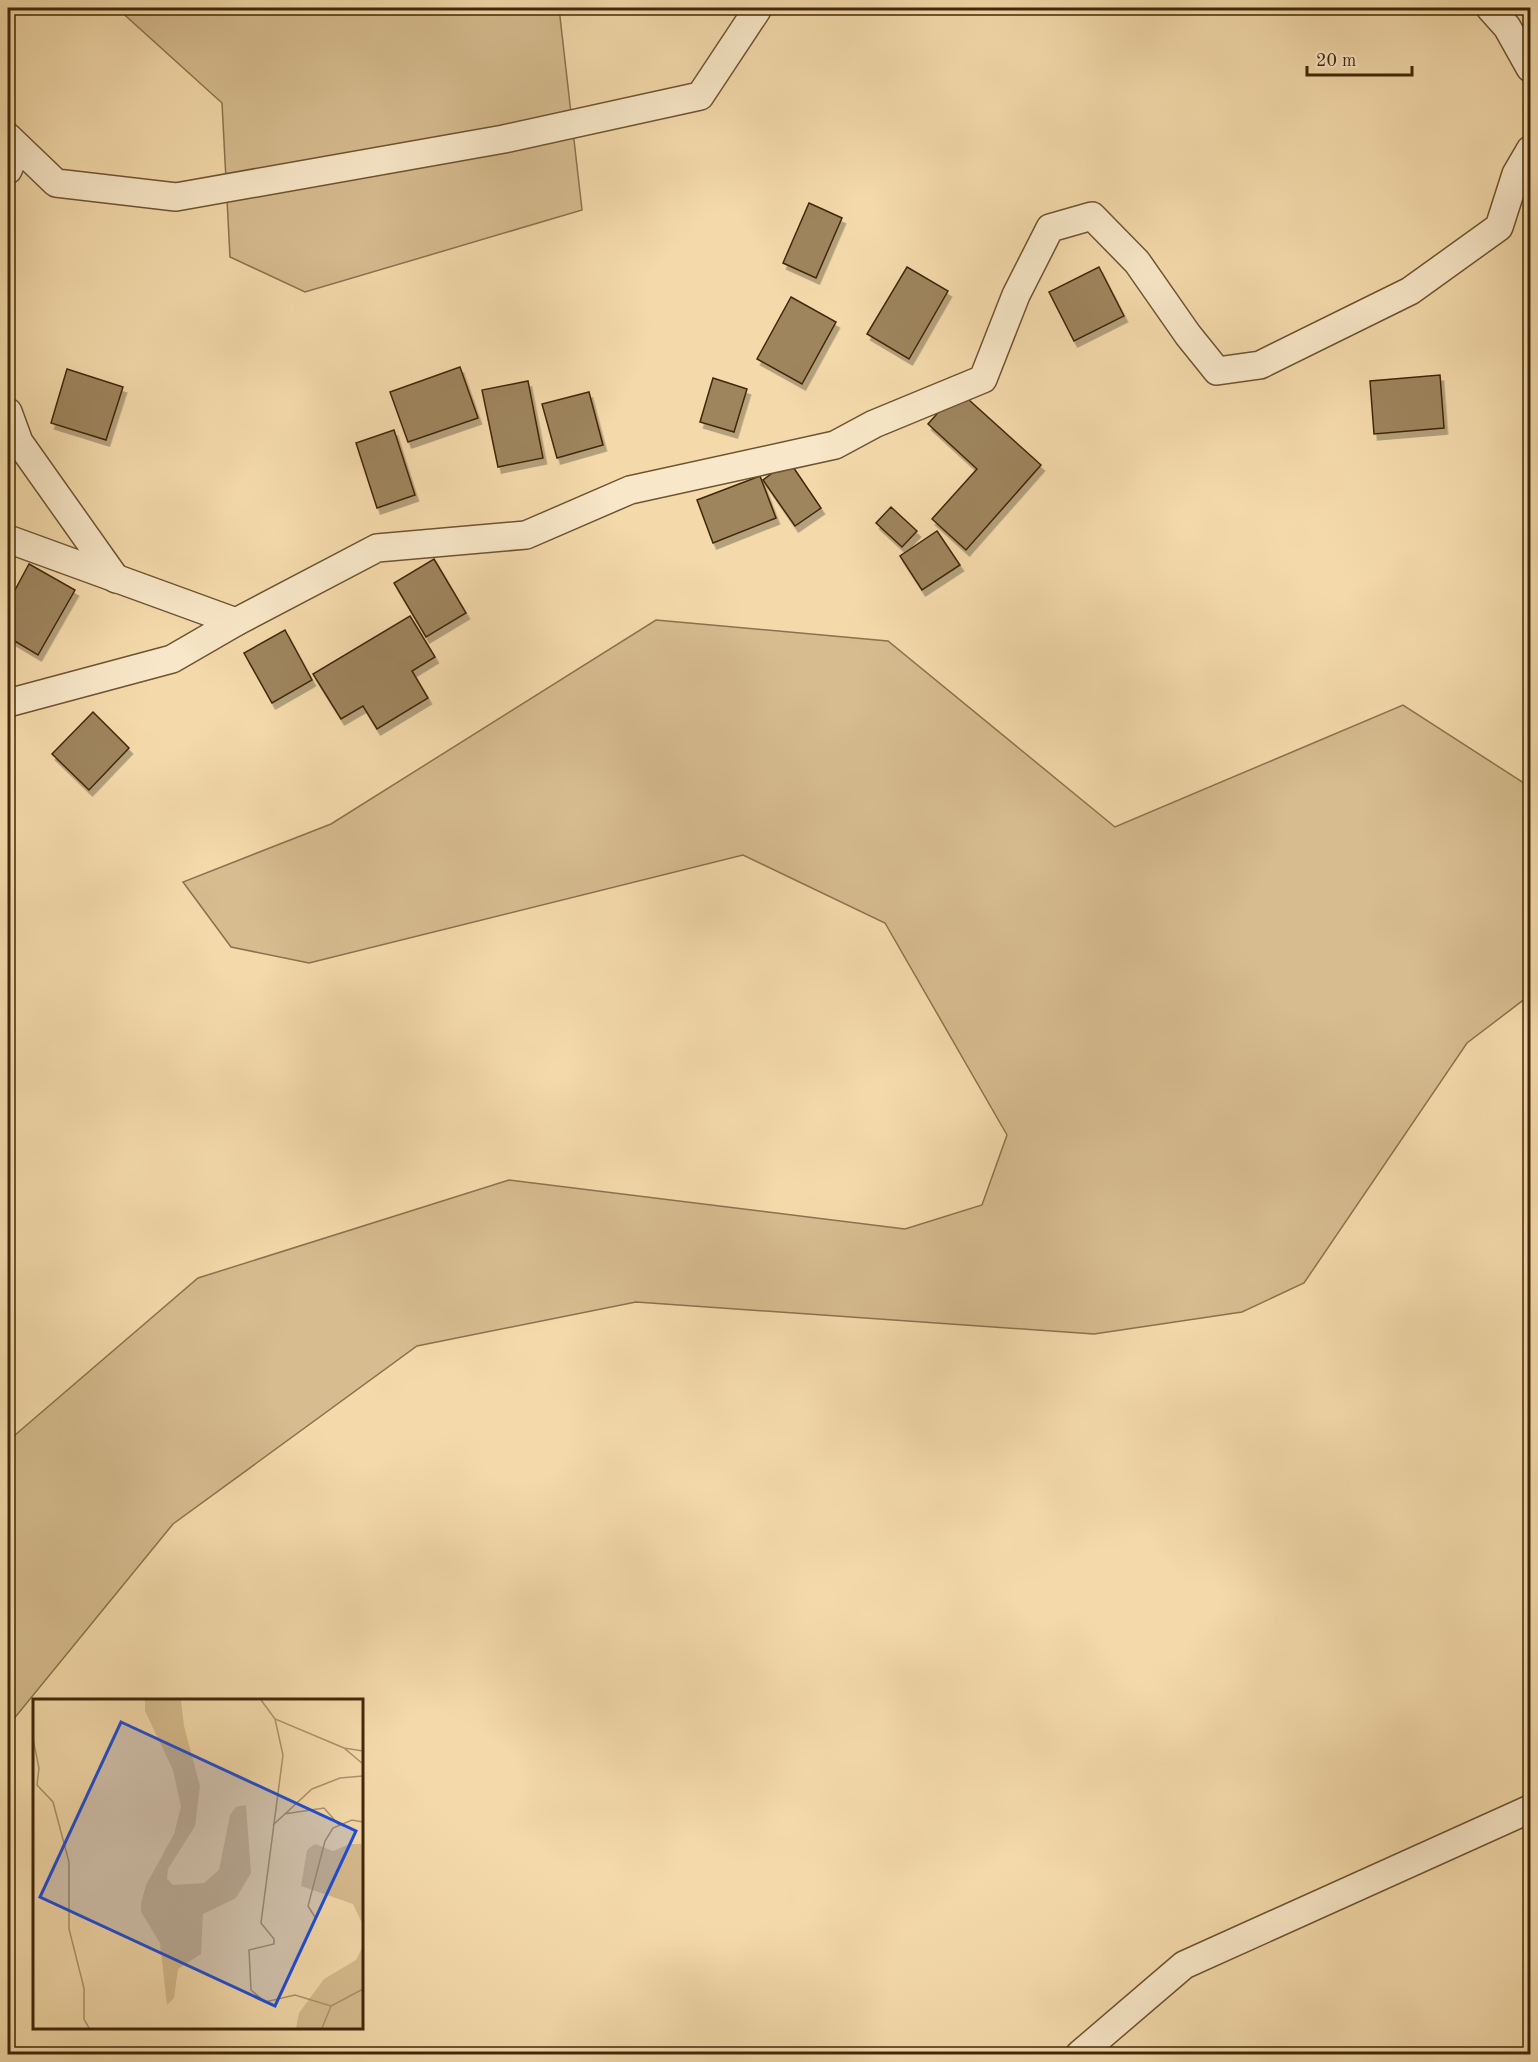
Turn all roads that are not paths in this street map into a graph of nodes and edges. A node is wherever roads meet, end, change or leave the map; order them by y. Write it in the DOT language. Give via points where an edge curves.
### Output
graph roads {
  1 [pos="1490,8"];
  2 [pos="757,10"];
  3 [pos="1530,68"];
  4 [pos="1530,150"];
  5 [pos="11,151"];
  6 [pos="8,412"];
  7 [pos="8,539"];
  8 [pos="116,579"];
  9 [pos="236,622"];
  10 [pos="8,703"];
  11 [pos="1530,1809"];
  12 [pos="1080,2055"];
  1 -- 3 [label="street" via="1507,27"];
  2 -- 5 [label="street" via="700,96 504,139 176,197 56,183"];
  4 -- 9 [label="street" via="1516,174 1499,227 1410,291 1260,365 1217,371 1137,262 1092,216 1050,228 1016,295 983,379 874,424 835,445 630,490 526,535 378,548"];
  6 -- 8 [label="street" via="19,442"];
  7 -- 8 [label="street"];
  8 -- 9 [label="street"];
  9 -- 10 [label="street" via="172,659"];
  11 -- 12 [label="street" via="1184,1965"];
}
